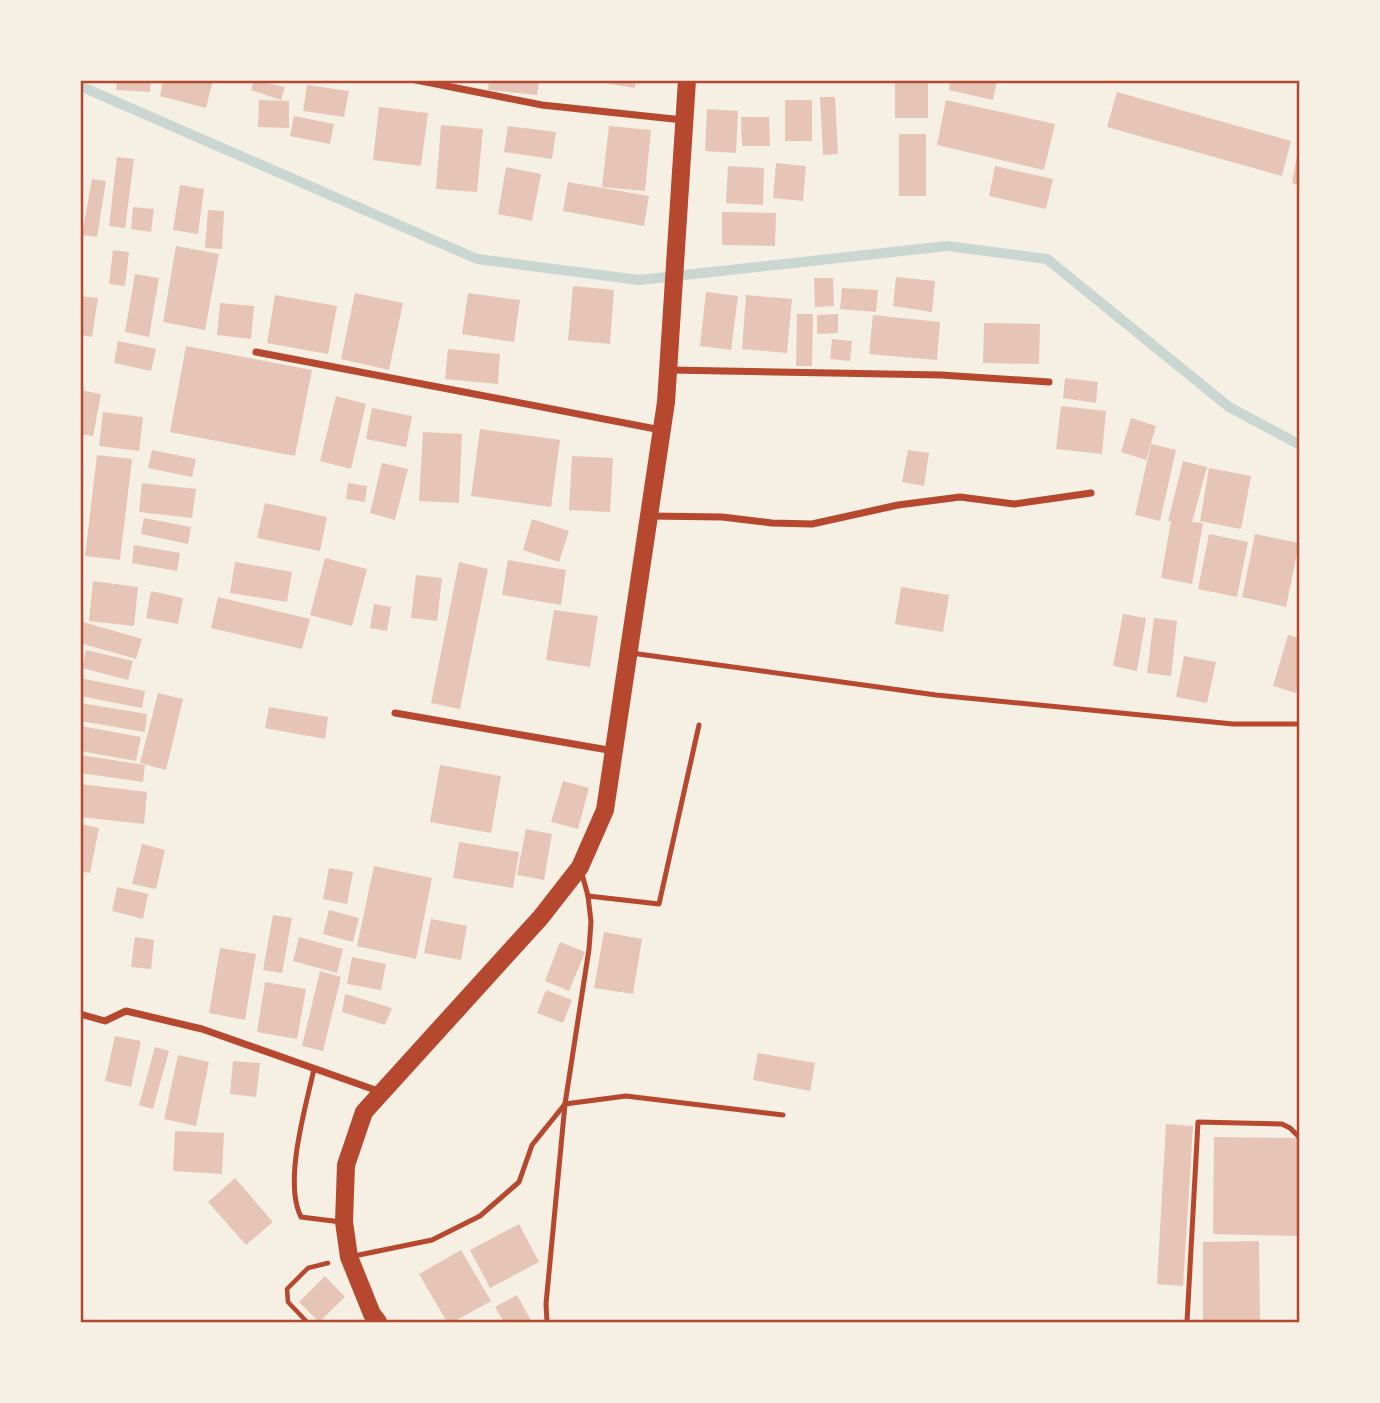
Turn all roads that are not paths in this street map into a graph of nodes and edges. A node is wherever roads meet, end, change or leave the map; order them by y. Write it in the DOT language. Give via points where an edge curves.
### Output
graph roads {
  1 [pos="416,80"];
  2 [pos="687,80"];
  3 [pos="683,120"];
  4 [pos="256,352"];
  5 [pos="669,370"];
  6 [pos="1049,382"];
  7 [pos="662,430"];
  8 [pos="1091,493"];
  9 [pos="650,516"];
  10 [pos="629,653"];
  11 [pos="395,713"];
  12 [pos="1300,724"];
  13 [pos="699,725"];
  14 [pos="615,751"];
  15 [pos="580,867"];
  16 [pos="588,896"];
  17 [pos="80,1014"];
  18 [pos="314,1069"];
  19 [pos="381,1093"];
  20 [pos="565,1104"];
  21 [pos="783,1115"];
  22 [pos="1300,1138"];
  23 [pos="344,1223"];
  24 [pos="349,1257"];
  25 [pos="378,1322"];
  26 [pos="547,1322"];
  27 [pos="1187,1322"];
  1 -- 3 [label="street" via="542,105"];
  2 -- 3 [label="main road"];
  3 -- 5 [label="main road"];
  4 -- 7 [label="street"];
  5 -- 6 [label="street" via="941,375"];
  5 -- 7 [label="main road"];
  7 -- 9 [label="main road"];
  8 -- 9 [label="street" via="1014,504 961,497 812,524"];
  9 -- 10 [label="main road"];
  10 -- 12 [label="lane" via="936,695 1233,724"];
  10 -- 14 [label="main road"];
  11 -- 14 [label="street"];
  13 -- 16 [label="lane" via="659,904"];
  14 -- 15 [label="main road" via="605,810"];
  15 -- 16 [label="lane"];
  15 -- 19 [label="main road" via="505,958"];
  16 -- 20 [label="lane" via="589,949"];
  17 -- 18 [label="street" via="105,1021 122,1012 137,1012 202,1029"];
  18 -- 19 [label="street"];
  18 -- 23 [label="lane" via="296,1150 295,1206 301,1217"];
  19 -- 23 [label="main road" via="364,1112 346,1166"];
  20 -- 21 [label="lane" via="626,1096"];
  20 -- 24 [label="lane" via="532,1145 519,1182 480,1216 432,1240"];
  20 -- 26 [label="lane"];
  22 -- 27 [label="lane" via="1282,1124 1198,1122"];
  23 -- 24 [label="main road"];
  24 -- 25 [label="main road"];
}
